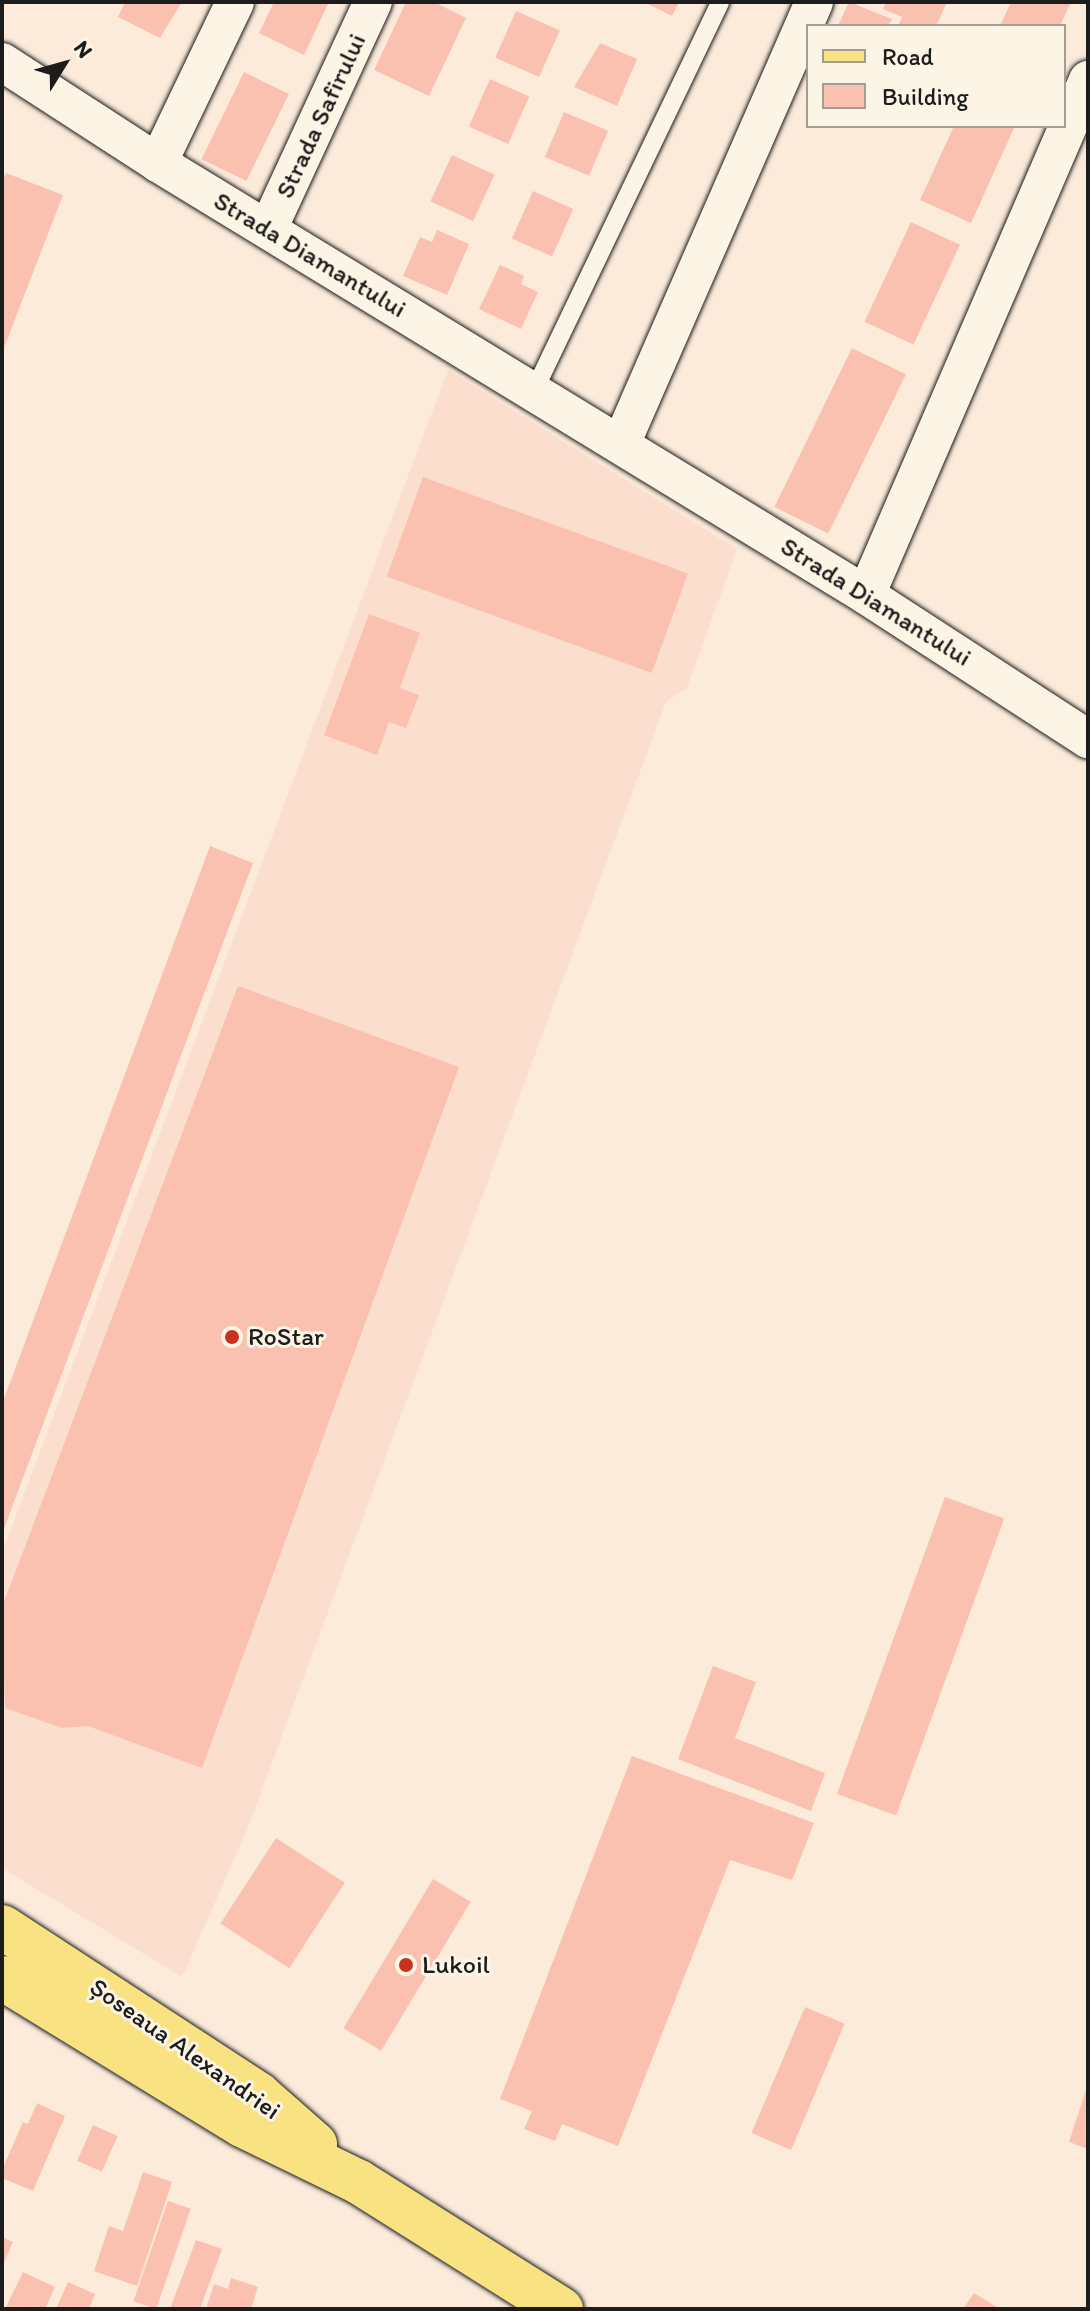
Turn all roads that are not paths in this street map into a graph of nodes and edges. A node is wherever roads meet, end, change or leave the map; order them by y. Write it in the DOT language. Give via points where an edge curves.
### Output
graph roads {
  1 [pos="235,2"];
  2 [pos="373,2"];
  3 [pos="720,2"];
  4 [pos="814,2"];
  5 [pos="2,62"];
  6 [pos="1088,80"];
  7 [pos="158,163"];
  8 [pos="268,229"];
  9 [pos="534,391"];
  10 [pos="621,444"];
  11 [pos="866,595"];
  12 [pos="1088,739"];
  13 [pos="2,1927"];
  14 [pos="2,1978"];
  15 [pos="359,2182"];
  16 [pos="561,2309"];
  1 -- 7 [label="street"];
  2 -- 8 [label="street, Strada Safirului"];
  3 -- 9 [label="lane"];
  4 -- 10 [label="street"];
  5 -- 7 [label="street, Strada Diamantului"];
  6 -- 11 [label="street"];
  7 -- 8 [label="street, Strada Diamantului"];
  8 -- 9 [label="street, Strada Diamantului"];
  9 -- 10 [label="street, Strada Diamantului"];
  10 -- 11 [label="street, Strada Diamantului"];
  11 -- 12 [label="street, Strada Diamantului"];
  13 -- 15 [label="main road, Șoseaua Alexandriei" via="258,2094"];
  14 -- 15 [label="main road, Șoseaua Alexandriei" via="242,2125"];
  15 -- 16 [label="main road, Șoseaua Alexandriei"];
}
